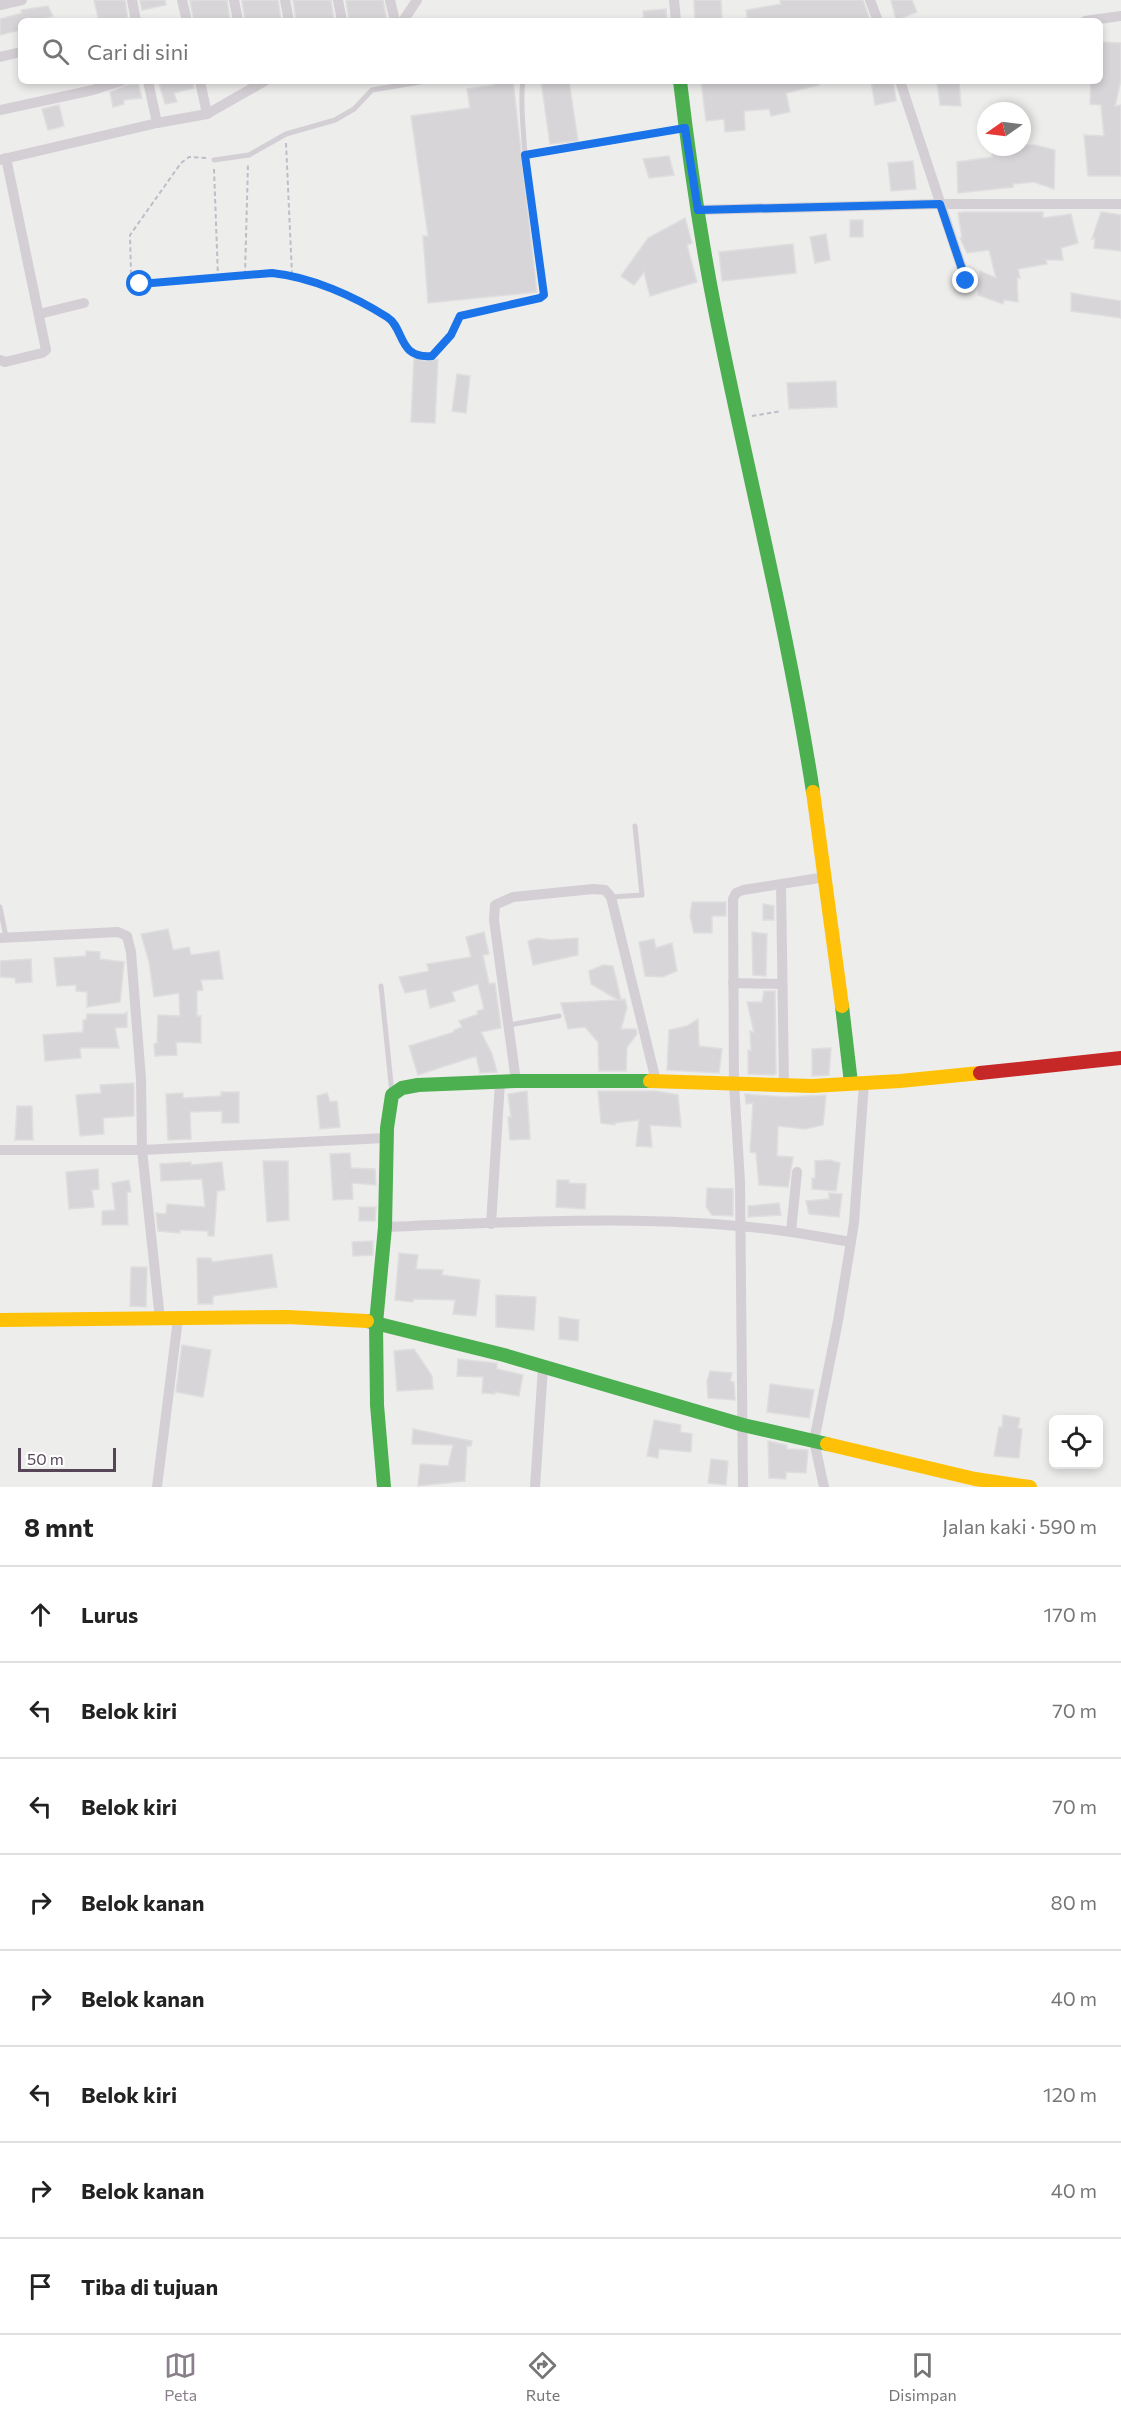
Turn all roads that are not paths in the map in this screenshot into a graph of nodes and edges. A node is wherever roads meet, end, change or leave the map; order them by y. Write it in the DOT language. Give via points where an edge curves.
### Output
graph roads {
  1 [pos="22,0"];
  2 [pos="132,0"];
  3 [pos="182,0"];
  4 [pos="234,0"];
  5 [pos="285,0"];
  6 [pos="338,0"];
  7 [pos="390,0"];
  8 [pos="417,0"];
  9 [pos="674,0"];
  10 [pos="870,0"];
  11 [pos="0,5"];
  12 [pos="1121,16"];
  13 [pos="135,18"];
  14 [pos="186,18"];
  15 [pos="237,18"];
  16 [pos="288,18"];
  17 [pos="341,18"];
  18 [pos="394,18"];
  19 [pos="405,18"];
  20 [pos="676,18"];
  21 [pos="877,18"];
  22 [pos="1103,18"];
  23 [pos="18,53"];
  24 [pos="0,57"];
  25 [pos="112,84"];
  26 [pos="149,84"];
  27 [pos="201,84"];
  28 [pos="253,84"];
  29 [pos="408,84"];
  30 [pos="523,84"];
  31 [pos="680,84"];
  32 [pos="901,84"];
  33 [pos="0,110"];
  34 [pos="207,114"];
  35 [pos="157,123"];
  36 [pos="685,128"];
  37 [pos="525,155"];
  38 [pos="3,159"];
  39 [pos="214,160"];
  40 [pos="940,204"];
  41 [pos="1121,204"];
  42 [pos="698,210"];
  43 [pos="966,281"];
  44 [pos="84,303"];
  45 [pos="39,314"];
  46 [pos="390,319"];
  47 [pos="0,360"];
  48 [pos="635,826"];
  49 [pos="826,877"];
  50 [pos="781,884"];
  51 [pos="611,897"];
  52 [pos="0,907"];
  53 [pos="3,938"];
  54 [pos="734,983"];
  55 [pos="782,984"];
  56 [pos="381,986"];
  57 [pos="559,1016"];
  58 [pos="509,1025"];
  59 [pos="1121,1058"];
  60 [pos="516,1081"];
  61 [pos="656,1081"];
  62 [pos="500,1082"];
  63 [pos="734,1083"];
  64 [pos="858,1083"];
  65 [pos="784,1085"];
  66 [pos="392,1095"];
  67 [pos="385,1137"];
  68 [pos="0,1150"];
  69 [pos="142,1150"];
  70 [pos="797,1172"];
  71 [pos="491,1224"];
  72 [pos="741,1225"];
  73 [pos="385,1227"];
  74 [pos="792,1232"];
  75 [pos="851,1242"];
  76 [pos="160,1319"];
  77 [pos="178,1319"];
  78 [pos="0,1320"];
  79 [pos="376,1322"];
  80 [pos="543,1367"];
  81 [pos="743,1425"];
  82 [pos="814,1441"];
  83 [pos="977,1483"];
  84 [pos="157,1487"];
  85 [pos="384,1487"];
  86 [pos="535,1487"];
  87 [pos="743,1487"];
  88 [pos="824,1487"];
  89 [pos="1030,1487"];
  1 -- 11 [label="street"];
  2 -- 13 [label="street"];
  3 -- 14 [label="street"];
  4 -- 15 [label="street"];
  5 -- 16 [label="street"];
  6 -- 17 [label="street"];
  7 -- 18 [label="street"];
  8 -- 19 [label="street"];
  9 -- 20 [label="street"];
  10 -- 21 [label="street"];
  12 -- 22 [label="street"];
  23 -- 24 [label="street"];
  25 -- 33 [label="street"];
  26 -- 35 [label="street"];
  27 -- 34 [label="street"];
  28 -- 34 [label="street"];
  29 -- 39 [label="lane" via="372,90 345,115 286,134 249,155"];
  30 -- 37 [label="lane"];
  31 -- 36 [label="street"];
  32 -- 40 [label="street"];
  34 -- 35 [label="street"];
  35 -- 38 [label="street"];
  36 -- 37 [label="lane"];
  36 -- 42 [label="street"];
  37 -- 46 [label="lane" via="543,297 460,316 451,335 432,356 409,351"];
  38 -- 45 [label="street"];
  40 -- 41 [label="street"];
  40 -- 42 [label="street"];
  40 -- 43 [label="street"];
  42 -- 49 [label="street" via="794,685"];
  44 -- 45 [label="street"];
  45 -- 47 [label="street" via="46,350 6,362"];
  48 -- 51 [label="lane" via="642,895"];
  49 -- 50 [label="street"];
  49 -- 64 [label="street"];
  50 -- 54 [label="street" via="734,895"];
  50 -- 55 [label="street"];
  51 -- 58 [label="street" via="605,890 582,889 513,897 495,905"];
  51 -- 61 [label="street"];
  52 -- 53 [label="lane"];
  53 -- 69 [label="street" via="118,932 127,936 141,1079"];
  54 -- 55 [label="street"];
  54 -- 63 [label="street"];
  55 -- 65 [label="street"];
  56 -- 66 [label="lane"];
  57 -- 58 [label="lane"];
  58 -- 60 [label="street"];
  59 -- 64 [label="street"];
  60 -- 61 [label="street"];
  60 -- 62 [label="street"];
  61 -- 63 [label="street"];
  62 -- 66 [label="street" via="418,1085"];
  62 -- 71 [label="street"];
  63 -- 65 [label="street"];
  63 -- 72 [label="street"];
  64 -- 65 [label="street"];
  64 -- 75 [label="street"];
  66 -- 67 [label="street"];
  67 -- 69 [label="street"];
  67 -- 73 [label="street"];
  68 -- 69 [label="street"];
  69 -- 76 [label="street"];
  70 -- 74 [label="street"];
  71 -- 72 [label="street"];
  71 -- 73 [label="street"];
  72 -- 74 [label="street"];
  72 -- 81 [label="street"];
  73 -- 79 [label="street"];
  74 -- 75 [label="street"];
  75 -- 82 [label="street"];
  76 -- 77 [label="street"];
  76 -- 78 [label="street"];
  77 -- 79 [label="street" via="298,1317"];
  77 -- 84 [label="street"];
  79 -- 80 [label="street"];
  79 -- 85 [label="street" via="376,1404"];
  80 -- 81 [label="street"];
  80 -- 86 [label="street"];
  81 -- 82 [label="street"];
  81 -- 87 [label="street"];
  82 -- 83 [label="street"];
  82 -- 88 [label="street"];
  83 -- 89 [label="street"];
}
